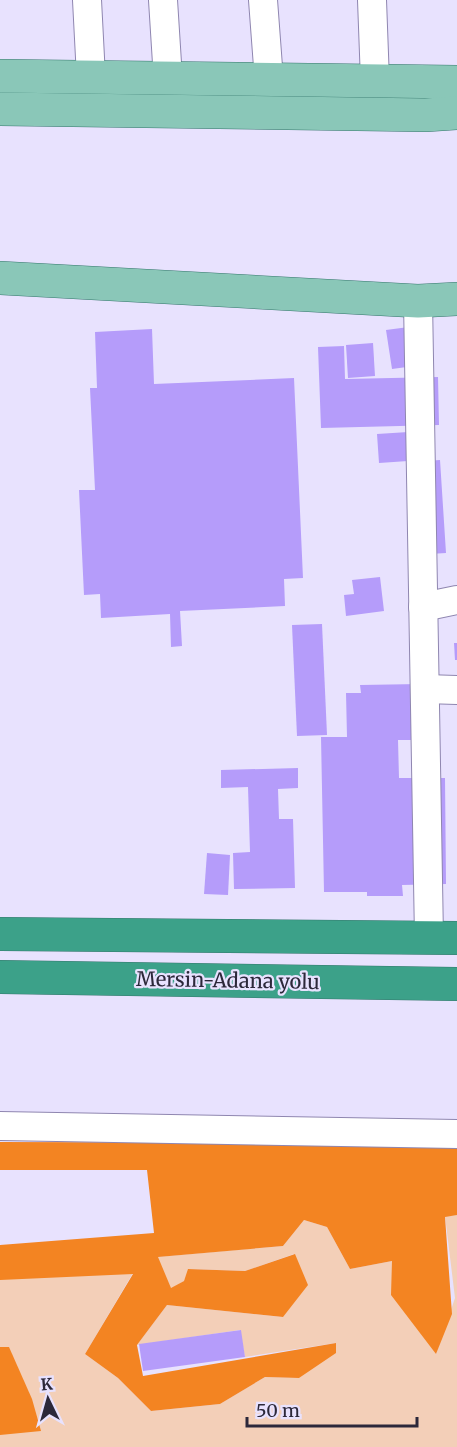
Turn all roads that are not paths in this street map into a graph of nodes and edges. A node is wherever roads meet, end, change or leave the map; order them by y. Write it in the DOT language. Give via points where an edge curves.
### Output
graph roads {
  1 [pos="87,0"];
  2 [pos="163,0"];
  3 [pos="263,0"];
  4 [pos="372,0"];
  5 [pos="0,76"];
  6 [pos="91,78"];
  7 [pos="168,79"];
  8 [pos="268,80"];
  9 [pos="375,81"];
  10 [pos="457,82"];
  11 [pos="0,109"];
  12 [pos="457,113"];
  13 [pos="0,278"];
  14 [pos="457,299"];
  15 [pos="418,301"];
  16 [pos="457,600"];
  17 [pos="423,607"];
  18 [pos="425,689"];
  19 [pos="457,690"];
  20 [pos="0,934"];
  21 [pos="443,938"];
  22 [pos="0,977"];
  23 [pos="457,984"];
  24 [pos="0,1126"];
  25 [pos="457,1134"];
  1 -- 6 [label="street"];
  2 -- 7 [label="street"];
  3 -- 8 [label="street"];
  4 -- 9 [label="street"];
  5 -- 6 [label="main road"];
  6 -- 7 [label="main road"];
  7 -- 8 [label="main road"];
  8 -- 9 [label="main road"];
  9 -- 10 [label="main road"];
  11 -- 12 [label="main road"];
  13 -- 15 [label="main road"];
  14 -- 15 [label="main road"];
  15 -- 17 [label="street"];
  16 -- 17 [label="street"];
  17 -- 18 [label="street"];
  18 -- 19 [label="street"];
  18 -- 21 [label="street"];
  20 -- 21 [label="highway"];
  22 -- 23 [label="highway, Mersin-Adana yolu"];
  24 -- 25 [label="street"];
}
